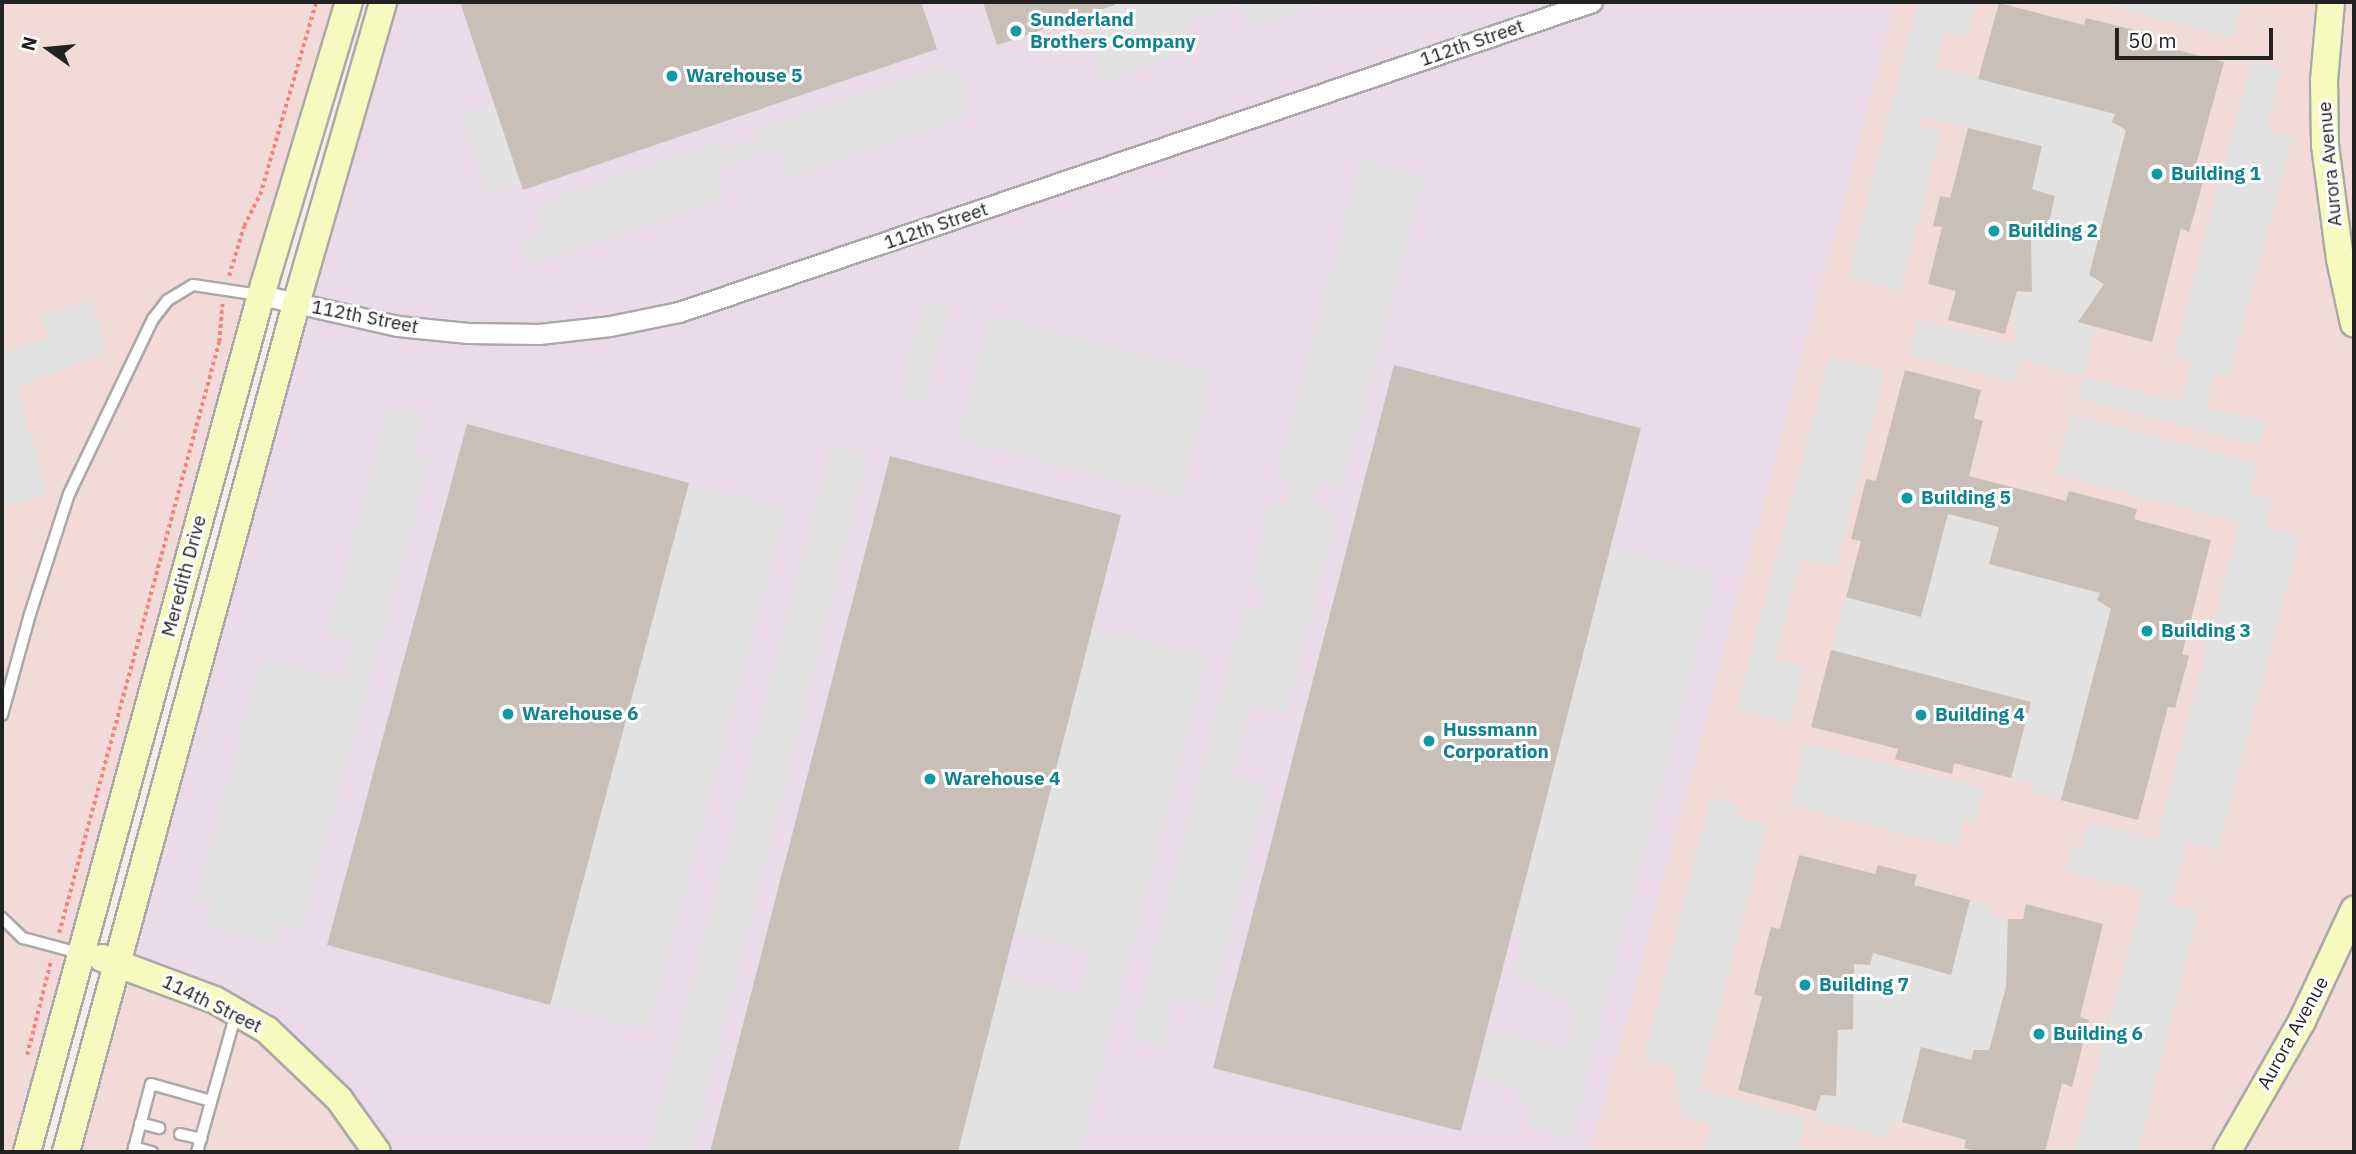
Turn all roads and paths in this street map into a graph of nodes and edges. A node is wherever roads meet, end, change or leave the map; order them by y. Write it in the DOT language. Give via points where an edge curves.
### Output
graph roads {
  1 [pos="316,2"];
  2 [pos="348,2"];
  3 [pos="383,2"];
  4 [pos="1592,2"];
  5 [pos="2330,2"];
  6 [pos="226,290"];
  7 [pos="261,295"];
  8 [pos="296,304"];
  9 [pos="2354,324"];
  10 [pos="2,715"];
  11 [pos="2354,910"];
  12 [pos="2,918"];
  13 [pos="54,947"];
  14 [pos="80,953"];
  15 [pos="117,961"];
  16 [pos="237,1013"];
  17 [pos="26,1062"];
  18 [pos="211,1101"];
  19 [pos="141,1123"];
  20 [pos="159,1128"];
  21 [pos="180,1134"];
  22 [pos="201,1139"];
  23 [pos="134,1150"];
  24 [pos="27,1152"];
  25 [pos="66,1152"];
  26 [pos="152,1152"];
  27 [pos="197,1152"];
  28 [pos="377,1152"];
  29 [pos="2227,1152"];
  1 -- 6 [label="path" via="260,195 244,226"];
  2 -- 7 [label="main road, Meredith Drive"];
  3 -- 8 [label="main road, Meredith Drive"];
  4 -- 8 [label="street, 112th Street" via="679,312 539,334 468,333 398,326"];
  5 -- 9 [label="main road, Aurora Avenue" via="2325,145"];
  6 -- 7 [label="lane"];
  6 -- 10 [label="lane" via="193,285 168,300 153,319 69,494"];
  6 -- 13 [label="path" via="219,342"];
  7 -- 8 [label="street, 112th Street"];
  7 -- 14 [label="main road, Meredith Drive"];
  8 -- 15 [label="main road, Meredith Drive"];
  11 -- 29 [label="main road, Aurora Avenue" via="2302,1021"];
  12 -- 13 [label="lane" via="23,938"];
  13 -- 14 [label="lane"];
  13 -- 17 [label="path"];
  14 -- 15 [label="main road, 114th Street"];
  14 -- 24 [label="main road, Meredith Drive"];
  15 -- 16 [label="main road, 114th Street"];
  15 -- 25 [label="main road, Meredith Drive"];
  16 -- 18 [label="lane"];
  16 -- 28 [label="main road, 114th Street" via="267,1030 316,1073"];
  18 -- 19 [label="lane" via="151,1084"];
  18 -- 22 [label="lane"];
  19 -- 20 [label="lane"];
  19 -- 23 [label="lane"];
  21 -- 22 [label="lane"];
  22 -- 27 [label="lane"];
  23 -- 26 [label="lane"];
}
